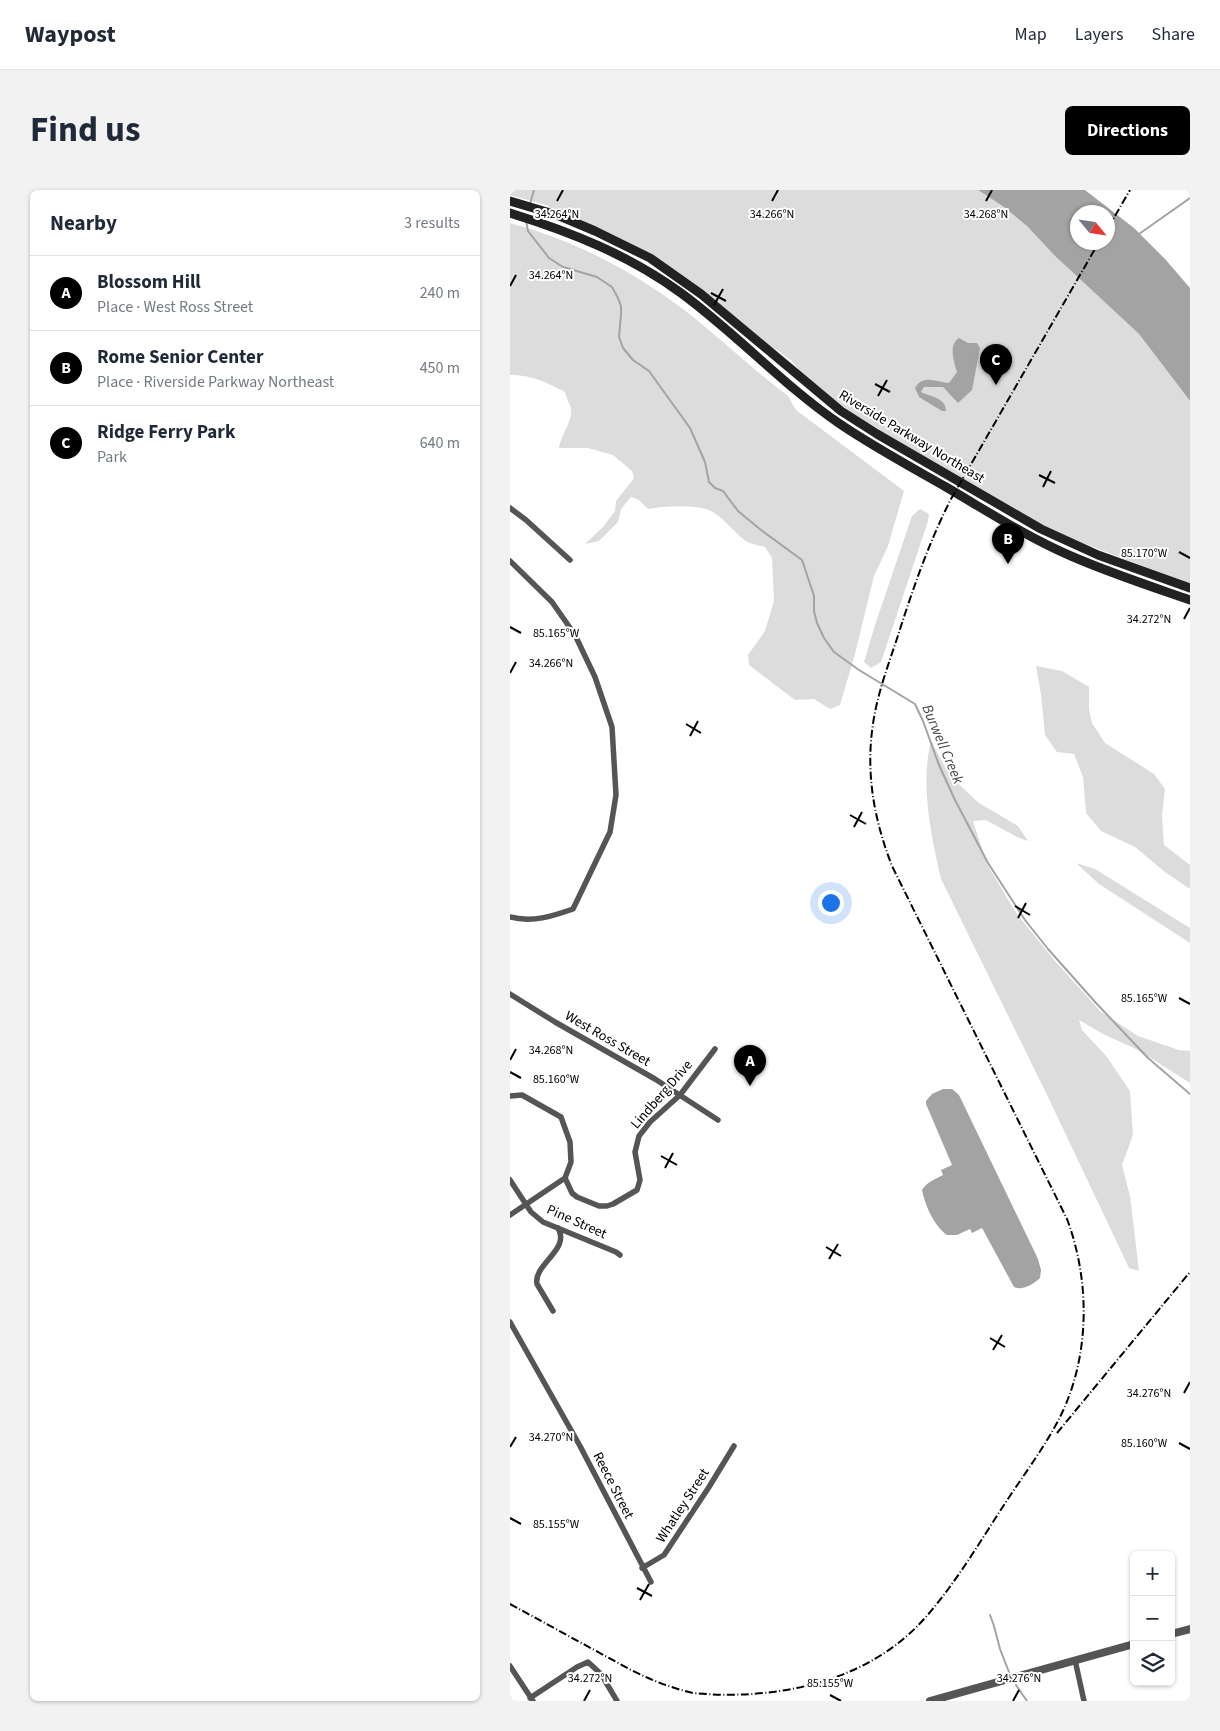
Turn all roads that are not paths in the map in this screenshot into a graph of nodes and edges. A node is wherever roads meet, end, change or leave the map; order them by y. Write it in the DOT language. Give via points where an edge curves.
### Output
graph roads {
  1 [pos="510,201"];
  2 [pos="510,213"];
  3 [pos="510,508"];
  4 [pos="570,560"];
  5 [pos="510,561"];
  6 [pos="1190,588"];
  7 [pos="1190,600"];
  8 [pos="510,916"];
  9 [pos="510,994"];
  10 [pos="715,1049"];
  11 [pos="680,1095"];
  12 [pos="510,1096"];
  13 [pos="718,1120"];
  14 [pos="565,1178"];
  15 [pos="510,1180"];
  16 [pos="526,1204"];
  17 [pos="510,1215"];
  18 [pos="558,1228"];
  19 [pos="620,1254"];
  20 [pos="553,1311"];
  21 [pos="510,1322"];
  22 [pos="734,1446"];
  23 [pos="642,1568"];
  24 [pos="651,1582"];
  25 [pos="1190,1629"];
  26 [pos="1175,1633"];
  27 [pos="1130,1645"];
  28 [pos="1075,1660"];
  29 [pos="510,1666"];
  30 [pos="532,1699"];
  31 [pos="617,1701"];
  32 [pos="930,1701"];
  33 [pos="1084,1701"];
  1 -- 6 [label="main road, Riverside Parkway Northeast" via="595,230 650,258 716,306 827,400 877,434 1060,539"];
  2 -- 7 [label="main road, Riverside Parkway Northeast" via="574,234 612,251 664,281 706,312 839,424 896,459 1056,549"];
  3 -- 4 [label="street"];
  5 -- 8 [label="street" via="552,602 575,635 595,677 612,727 616,795 610,832 573,909 546,918"];
  9 -- 11 [label="street, West Ross Street"];
  10 -- 11 [label="street, Lindberg Drive"];
  11 -- 13 [label="street, West Ross Street"];
  11 -- 14 [label="street, Lindberg Drive" via="639,1136 635,1152 640,1180 637,1190 613,1204 599,1206 572,1193"];
  12 -- 14 [label="street" via="522,1095 561,1117 570,1142 571,1162"];
  14 -- 16 [label="street"];
  15 -- 16 [label="street, Pine Street"];
  16 -- 17 [label="street"];
  16 -- 18 [label="street, Pine Street" via="538,1218"];
  18 -- 19 [label="street, Pine Street"];
  18 -- 20 [label="street" via="558,1246 536,1279"];
  21 -- 23 [label="street, Reece Street" via="580,1446"];
  22 -- 23 [label="street, Whatley Street" via="664,1555"];
  23 -- 24 [label="street, Reece Street"];
  25 -- 26 [label="street"];
  27 -- 28 [label="street"];
  28 -- 32 [label="street"];
  28 -- 33 [label="street"];
  29 -- 30 [label="street"];
  30 -- 31 [label="street" via="588,1662 601,1674"];
}
